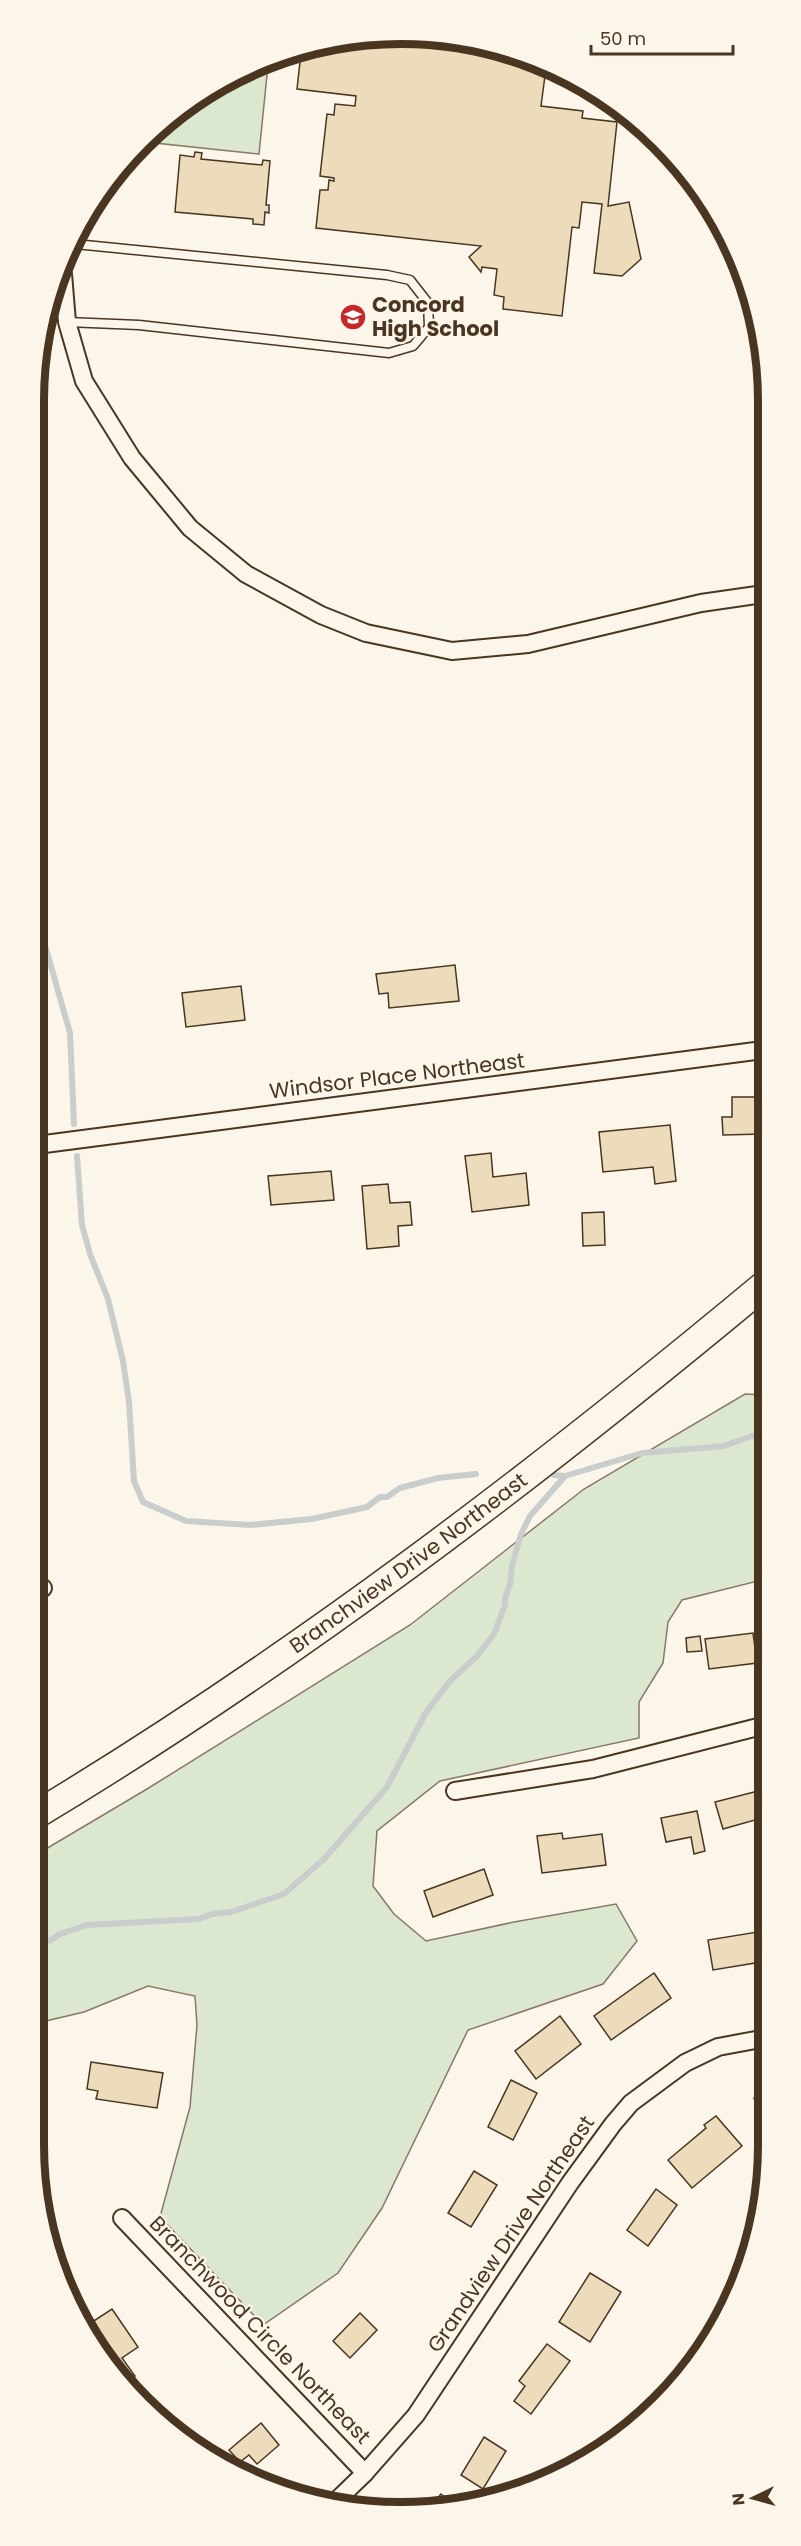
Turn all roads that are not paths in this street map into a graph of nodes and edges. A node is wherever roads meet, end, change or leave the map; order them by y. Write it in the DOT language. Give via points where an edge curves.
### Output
graph roads {
  1 [pos="80,243"];
  2 [pos="64,282"];
  3 [pos="67,322"];
  4 [pos="758,595"];
  5 [pos="758,1051"];
  6 [pos="44,1144"];
  7 [pos="758,1290"];
  8 [pos="758,1727"];
  9 [pos="455,1791"];
  10 [pos="44,1810"];
  11 [pos="758,2040"];
  12 [pos="122,2218"];
  13 [pos="365,2473"];
  14 [pos="340,2497"];
  1 -- 3 [label="lane" via="410,280 428,303 429,327 413,346 389,353 139,325"];
  2 -- 3 [label="street"];
  3 -- 4 [label="street" via="84,381 132,458 190,528 246,574 357,630 452,651 528,644 701,603"];
  5 -- 6 [label="street, Windsor Place Northeast"];
  7 -- 10 [label="main road, Branchview Drive Northeast" via="567,1445 315,1632 139,1753"];
  8 -- 9 [label="street" via="593,1769"];
  11 -- 13 [label="street, Grandview Drive Northeast" via="718,2047 685,2062 631,2103 570,2183 416,2415"];
  12 -- 13 [label="street, Branchwood Circle Northeast"];
  13 -- 14 [label="street, Grandview Drive Northeast"];
}
